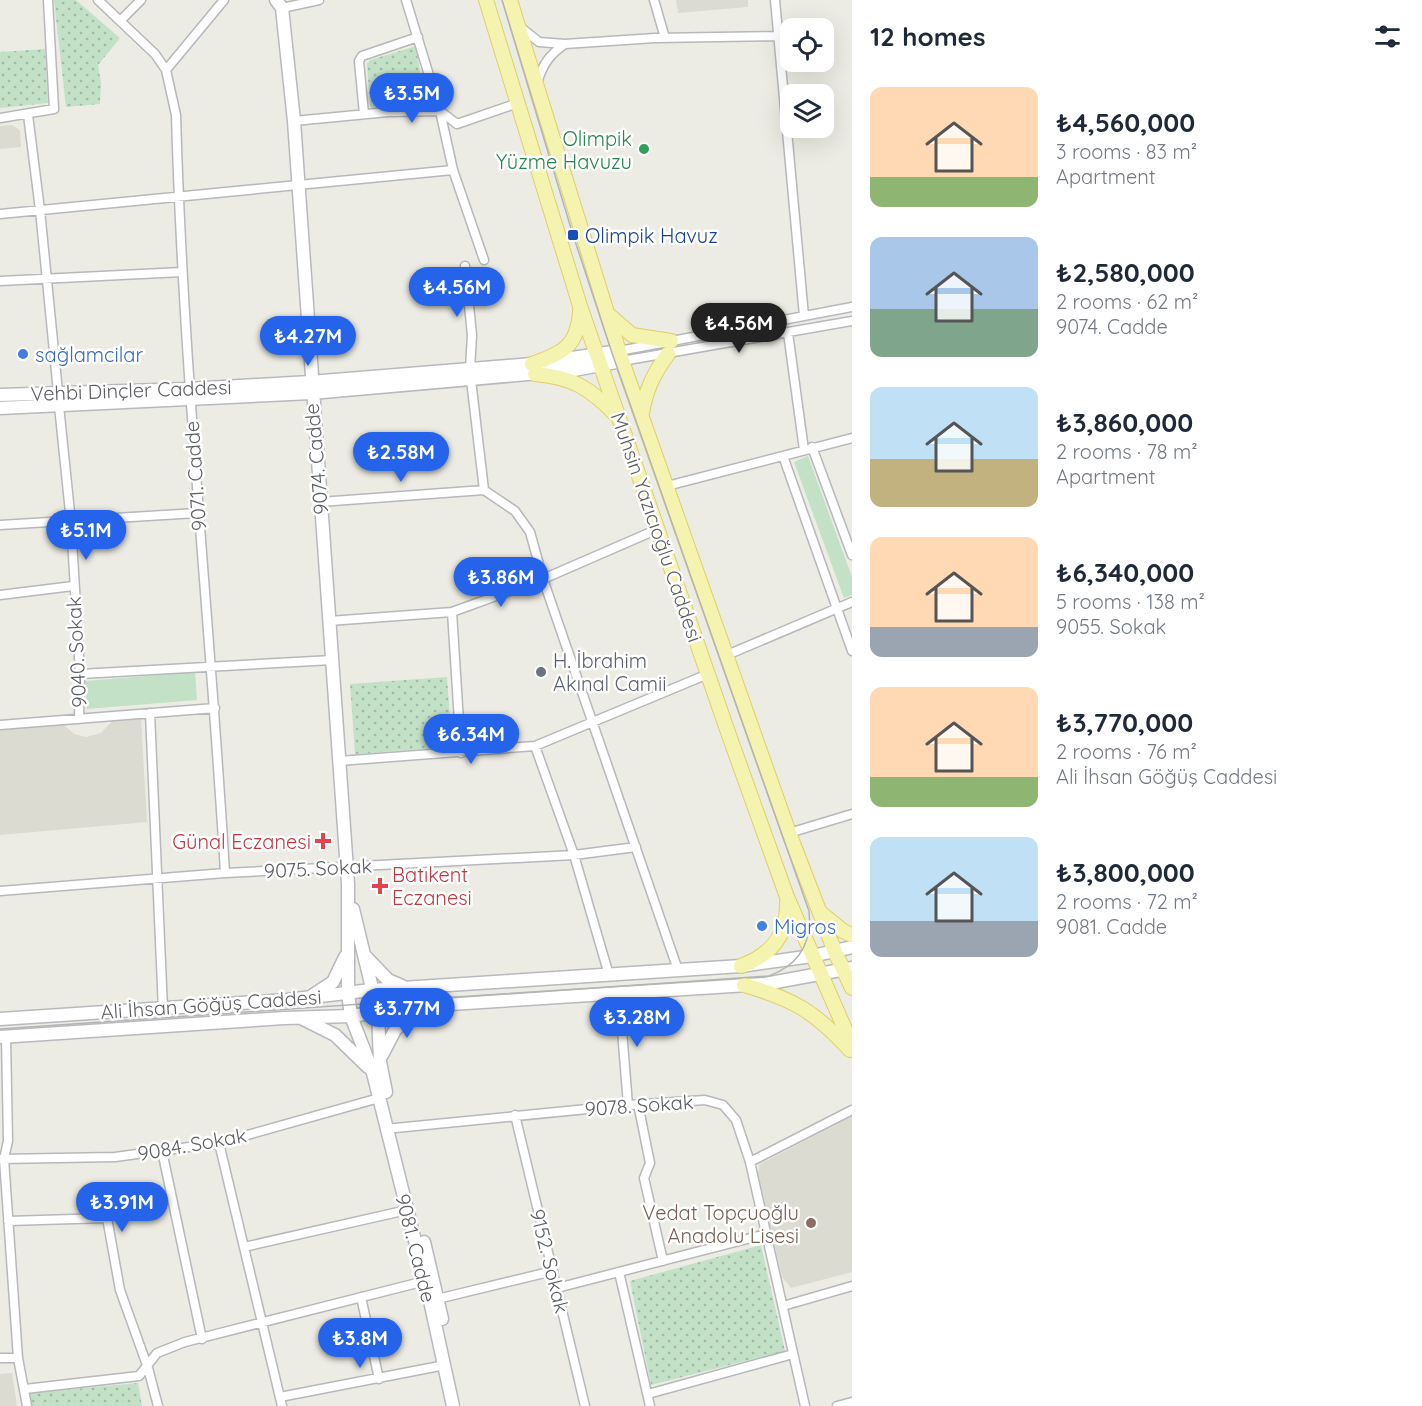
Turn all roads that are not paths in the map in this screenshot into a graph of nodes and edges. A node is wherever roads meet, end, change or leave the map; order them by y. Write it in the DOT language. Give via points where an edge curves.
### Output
graph roads {
  1 [pos="48,0"];
  2 [pos="98,0"];
  3 [pos="141,0"];
  4 [pos="224,0"];
  5 [pos="319,0"];
  6 [pos="406,0"];
  7 [pos="486,0"];
  8 [pos="510,0"];
  9 [pos="654,0"];
  10 [pos="775,0"];
  11 [pos="279,4"];
  12 [pos="120,21"];
  13 [pos="517,23"];
  14 [pos="778,36"];
  15 [pos="418,38"];
  16 [pos="665,38"];
  17 [pos="565,44"];
  18 [pos="166,70"];
  19 [pos="536,87"];
  20 [pos="518,103"];
  21 [pos="440,111"];
  22 [pos="364,114"];
  23 [pos="28,115"];
  24 [pos="0,118"];
  25 [pos="294,121"];
  26 [pos="453,170"];
  27 [pos="297,186"];
  28 [pos="178,198"];
  29 [pos="40,210"];
  30 [pos="0,214"];
  31 [pos="484,260"];
  32 [pos="465,266"];
  33 [pos="182,272"];
  34 [pos="47,279"];
  35 [pos="0,281"];
  36 [pos="580,306"];
  37 [pos="852,308"];
  38 [pos="606,311"];
  39 [pos="804,316"];
  40 [pos="852,321"];
  41 [pos="788,333"];
  42 [pos="669,347"];
  43 [pos="621,356"];
  44 [pos="601,360"];
  45 [pos="533,369"];
  46 [pos="471,374"];
  47 [pos="311,388"];
  48 [pos="58,392"];
  49 [pos="190,394"];
  50 [pos="0,395"];
  51 [pos="59,406"];
  52 [pos="0,408"];
  53 [pos="642,415"];
  54 [pos="619,418"];
  55 [pos="852,438"];
  56 [pos="808,449"];
  57 [pos="783,456"];
  58 [pos="667,486"];
  59 [pos="484,490"];
  60 [pos="320,502"];
  61 [pos="197,513"];
  62 [pos="71,522"];
  63 [pos="0,525"];
  64 [pos="658,529"];
  65 [pos="852,555"];
  66 [pos="543,579"];
  67 [pos="73,586"];
  68 [pos="0,595"];
  69 [pos="852,602"];
  70 [pos="835,608"];
  71 [pos="452,612"];
  72 [pos="329,621"];
  73 [pos="852,651"];
  74 [pos="727,655"];
  75 [pos="332,660"];
  76 [pos="212,666"];
  77 [pos="80,674"];
  78 [pos="708,674"];
  79 [pos="215,708"];
  80 [pos="150,713"];
  81 [pos="79,719"];
  82 [pos="592,721"];
  83 [pos="0,725"];
  84 [pos="535,746"];
  85 [pos="460,753"];
  86 [pos="339,760"];
  87 [pos="852,814"];
  88 [pos="789,833"];
  89 [pos="636,847"];
  90 [pos="574,855"];
  91 [pos="347,866"];
  92 [pos="225,873"];
  93 [pos="158,878"];
  94 [pos="348,884"];
  95 [pos="0,891"];
  96 [pos="787,897"];
  97 [pos="816,906"];
  98 [pos="852,934"];
  99 [pos="852,947"];
  100 [pos="348,950"];
  101 [pos="835,952"];
  102 [pos="363,954"];
  103 [pos="812,956"];
  104 [pos="741,966"];
  105 [pos="848,969"];
  106 [pos="678,970"];
  107 [pos="609,975"];
  108 [pos="819,975"];
  109 [pos="744,986"];
  110 [pos="409,988"];
  111 [pos="852,988"];
  112 [pos="371,990"];
  113 [pos="348,993"];
  114 [pos="619,993"];
  115 [pos="310,998"];
  116 [pos="419,1006"];
  117 [pos="163,1009"];
  118 [pos="378,1013"];
  119 [pos="351,1016"];
  120 [pos="299,1017"];
  121 [pos="0,1019"];
  122 [pos="3,1037"];
  123 [pos="852,1045"];
  124 [pos="852,1053"];
  125 [pos="377,1068"];
  126 [pos="378,1095"];
  127 [pos="638,1104"];
  128 [pos="628,1105"];
  129 [pos="852,1110"];
  130 [pos="515,1115"];
  131 [pos="389,1129"];
  132 [pos="219,1143"];
  133 [pos="162,1151"];
  134 [pos="2,1159"];
  135 [pos="750,1162"];
  136 [pos="407,1210"];
  137 [pos="8,1221"];
  138 [pos="766,1234"];
  139 [pos="244,1247"];
  140 [pos="663,1261"];
  141 [pos="552,1271"];
  142 [pos="619,1272"];
  143 [pos="425,1281"];
  144 [pos="852,1286"];
  145 [pos="557,1288"];
  146 [pos="360,1297"];
  147 [pos="434,1300"];
  148 [pos="783,1306"];
  149 [pos="261,1322"];
  150 [pos="202,1339"];
  151 [pos="794,1354"];
  152 [pos="0,1358"];
  153 [pos="18,1358"];
  154 [pos="445,1365"];
  155 [pos="148,1368"];
  156 [pos="379,1378"];
  157 [pos="25,1389"];
  158 [pos="648,1394"];
  159 [pos="281,1402"];
  160 [pos="852,1402"];
  161 [pos="27,1406"];
  162 [pos="158,1406"];
  163 [pos="453,1406"];
  164 [pos="461,1406"];
  165 [pos="585,1406"];
  166 [pos="650,1406"];
  167 [pos="805,1406"];
  168 [pos="837,1406"];
  1 -- 23 [label="street" via="54,109"];
  2 -- 12 [label="street, 9071. Cadde"];
  3 -- 12 [label="street"];
  4 -- 18 [label="street"];
  5 -- 11 [label="street"];
  6 -- 15 [label="street"];
  7 -- 20 [label="main road, Muhsin Yazıcıoğlu Caddesi"];
  8 -- 13 [label="main road, Muhsin Yazıcıoğlu Caddesi"];
  9 -- 16 [label="street"];
  10 -- 14 [label="street"];
  11 -- 25 [label="street, 9074. Cadde"];
  12 -- 18 [label="street, 9071. Cadde"];
  13 -- 17 [label="street" via="539,42"];
  13 -- 19 [label="main road, Muhsin Yazıcıoğlu Caddesi"];
  14 -- 16 [label="street"];
  14 -- 39 [label="street"];
  15 -- 21 [label="street"];
  15 -- 22 [label="street" via="362,56 359,61"];
  16 -- 17 [label="street"];
  17 -- 19 [label="street" via="546,60"];
  18 -- 28 [label="street, 9071. Cadde" via="176,115"];
  19 -- 38 [label="main road, Muhsin Yazıcıoğlu Caddesi"];
  20 -- 21 [label="street" via="457,124"];
  20 -- 36 [label="main road, Muhsin Yazıcıoğlu Caddesi"];
  21 -- 22 [label="street"];
  21 -- 26 [label="street"];
  22 -- 25 [label="street"];
  23 -- 24 [label="street"];
  23 -- 29 [label="street"];
  25 -- 27 [label="street, 9074. Cadde"];
  26 -- 27 [label="street"];
  26 -- 31 [label="street"];
  27 -- 28 [label="street"];
  27 -- 47 [label="street, 9074. Cadde"];
  28 -- 29 [label="street"];
  28 -- 33 [label="street, 9071. Cadde"];
  29 -- 30 [label="street"];
  29 -- 34 [label="street"];
  32 -- 46 [label="street" via="472,335"];
  33 -- 34 [label="street"];
  33 -- 49 [label="street, 9071. Cadde"];
  34 -- 35 [label="street"];
  34 -- 48 [label="street"];
  36 -- 44 [label="main road, Muhsin Yazıcıoğlu Caddesi"];
  36 -- 45 [label="main road" via="579,329 571,343"];
  37 -- 39 [label="street"];
  38 -- 42 [label="main road" via="632,335"];
  38 -- 43 [label="main road, Muhsin Yazıcıoğlu Caddesi"];
  39 -- 42 [label="street"];
  40 -- 41 [label="street"];
  41 -- 42 [label="street"];
  41 -- 56 [label="street"];
  42 -- 43 [label="street"];
  42 -- 43 [label="street"];
  42 -- 53 [label="main road" via="645,393"];
  43 -- 44 [label="street"];
  43 -- 53 [label="main road, Muhsin Yazıcıoğlu Caddesi"];
  44 -- 45 [label="street"];
  44 -- 54 [label="main road, Muhsin Yazıcıoğlu Caddesi"];
  45 -- 46 [label="street"];
  45 -- 54 [label="main road" via="580,386 601,399"];
  46 -- 47 [label="street"];
  46 -- 59 [label="street"];
  47 -- 49 [label="street"];
  47 -- 60 [label="street, 9074. Cadde"];
  48 -- 49 [label="street, Vehbi Dinçler Caddesi"];
  48 -- 50 [label="street, Vehbi Dinçler Caddesi"];
  49 -- 51 [label="street"];
  49 -- 61 [label="street, 9071. Cadde"];
  51 -- 52 [label="street"];
  51 -- 62 [label="street, 9040. Sokak"];
  53 -- 58 [label="main road, Muhsin Yazıcıoğlu Caddesi"];
  54 -- 64 [label="main road, Muhsin Yazıcıoğlu Caddesi"];
  55 -- 56 [label="street"];
  56 -- 57 [label="street"];
  56 -- 65 [label="street"];
  57 -- 58 [label="street"];
  57 -- 70 [label="street"];
  58 -- 74 [label="main road, Muhsin Yazıcıoğlu Caddesi"];
  59 -- 60 [label="street"];
  59 -- 66 [label="street" via="515,511 530,532"];
  60 -- 72 [label="street, 9074. Cadde"];
  61 -- 62 [label="street"];
  61 -- 76 [label="street, 9071. Cadde"];
  62 -- 63 [label="street"];
  62 -- 67 [label="street, 9040. Sokak"];
  64 -- 66 [label="street"];
  64 -- 78 [label="main road, Muhsin Yazıcıoğlu Caddesi"];
  66 -- 71 [label="street"];
  66 -- 82 [label="street"];
  67 -- 68 [label="street"];
  67 -- 77 [label="street, 9040. Sokak"];
  69 -- 70 [label="street"];
  70 -- 73 [label="street"];
  70 -- 74 [label="street"];
  71 -- 72 [label="street"];
  71 -- 85 [label="street"];
  72 -- 75 [label="street, 9074. Cadde"];
  74 -- 88 [label="main road, Muhsin Yazıcıoğlu Caddesi"];
  75 -- 76 [label="street"];
  75 -- 86 [label="street, 9074. Cadde"];
  76 -- 77 [label="street"];
  76 -- 79 [label="street, 9071. Cadde"];
  77 -- 81 [label="street, 9040. Sokak"];
  78 -- 82 [label="street"];
  78 -- 96 [label="main road, Muhsin Yazıcıoğlu Caddesi"];
  79 -- 80 [label="street"];
  79 -- 92 [label="street, 9071. Cadde"];
  80 -- 81 [label="street"];
  80 -- 93 [label="street"];
  81 -- 83 [label="street"];
  82 -- 84 [label="street"];
  82 -- 89 [label="street"];
  84 -- 85 [label="street"];
  84 -- 90 [label="street"];
  85 -- 86 [label="street"];
  86 -- 91 [label="street, 9074. Cadde"];
  87 -- 88 [label="street"];
  88 -- 97 [label="main road, Muhsin Yazıcıoğlu Caddesi"];
  89 -- 90 [label="street, 9075. Sokak"];
  89 -- 106 [label="street"];
  90 -- 91 [label="street, 9075. Sokak"];
  90 -- 107 [label="street"];
  91 -- 92 [label="street, 9075. Sokak"];
  91 -- 94 [label="street, 9074. Cadde"];
  92 -- 93 [label="street, 9075. Sokak"];
  93 -- 95 [label="street, 9075. Sokak"];
  93 -- 117 [label="street"];
  94 -- 100 [label="street"];
  94 -- 102 [label="street"];
  96 -- 103 [label="main road, Muhsin Yazıcıoğlu Caddesi"];
  96 -- 104 [label="main road" via="785,924 773,948 758,960"];
  97 -- 98 [label="main road" via="828,920"];
  97 -- 101 [label="main road, Muhsin Yazıcıoğlu Caddesi"];
  99 -- 101 [label="street, Ali İhsan Göğüş Caddesi"];
  100 -- 113 [label="street"];
  100 -- 115 [label="street" via="333,982"];
  101 -- 103 [label="street, Ali İhsan Göğüş Caddesi"];
  101 -- 105 [label="main road, Muhsin Yazıcıoğlu Caddesi"];
  102 -- 110 [label="street" via="388,980"];
  102 -- 112 [label="street"];
  103 -- 104 [label="street, Ali İhsan Göğüş Caddesi"];
  103 -- 108 [label="main road, Muhsin Yazıcıoğlu Caddesi"];
  104 -- 106 [label="street, Ali İhsan Göğüş Caddesi"];
  105 -- 108 [label="street, Ali İhsan Göğüş Caddesi"];
  105 -- 111 [label="main road, Muhsin Yazıcıoğlu Caddesi"];
  106 -- 107 [label="street, Ali İhsan Göğüş Caddesi"];
  107 -- 110 [label="street, Ali İhsan Göğüş Caddesi"];
  108 -- 109 [label="street, Ali İhsan Göğüş Caddesi"];
  108 -- 123 [label="main road, Muhsin Yazıcıoğlu Caddesi"];
  109 -- 114 [label="street, Ali İhsan Göğüş Caddesi"];
  109 -- 124 [label="main road" via="790,999 813,1014"];
  110 -- 112 [label="street, Ali İhsan Göğüş Caddesi"];
  112 -- 113 [label="street, Ali İhsan Göğüş Caddesi"];
  112 -- 118 [label="street"];
  113 -- 115 [label="street, Ali İhsan Göğüş Caddesi"];
  113 -- 119 [label="street"];
  114 -- 116 [label="street, Ali İhsan Göğüş Caddesi"];
  114 -- 128 [label="street"];
  115 -- 117 [label="street, Ali İhsan Göğüş Caddesi"];
  116 -- 118 [label="street, Ali İhsan Göğüş Caddesi"];
  116 -- 125 [label="street" via="395,1030"];
  117 -- 121 [label="street, Ali İhsan Göğüş Caddesi"];
  118 -- 119 [label="street, Ali İhsan Göğüş Caddesi"];
  118 -- 125 [label="street"];
  119 -- 120 [label="street, Ali İhsan Göğüş Caddesi"];
  119 -- 125 [label="street"];
  120 -- 122 [label="street, Ali İhsan Göğüş Caddesi"];
  120 -- 125 [label="street" via="334,1035"];
  122 -- 134 [label="street" via="8,1141"];
  125 -- 126 [label="street, 9081. Cadde"];
  125 -- 131 [label="street"];
  126 -- 131 [label="street, 9081. Cadde"];
  126 -- 132 [label="street, 9084. Sokak"];
  127 -- 128 [label="street, 9078. Sokak"];
  127 -- 135 [label="street, 9078. Sokak" via="705,1100 723,1105 736,1120"];
  127 -- 140 [label="street" via="650,1163 644,1178"];
  128 -- 130 [label="street, 9078. Sokak"];
  129 -- 135 [label="street"];
  130 -- 131 [label="street, 9078. Sokak"];
  130 -- 141 [label="street, 9152. Sokak"];
  131 -- 136 [label="street, 9081. Cadde"];
  131 -- 147 [label="street"];
  132 -- 133 [label="street, 9084. Sokak"];
  132 -- 139 [label="street"];
  133 -- 134 [label="street, 9084. Sokak" via="115,1157"];
  133 -- 150 [label="street"];
  134 -- 137 [label="street"];
  135 -- 138 [label="street, 9078. Sokak"];
  136 -- 139 [label="street"];
  136 -- 143 [label="street, 9081. Cadde"];
  137 -- 153 [label="street"];
  137 -- 155 [label="street" via="107,1218 120,1290"];
  138 -- 140 [label="street"];
  138 -- 148 [label="street, 9078. Sokak"];
  139 -- 149 [label="street"];
  140 -- 142 [label="street"];
  141 -- 145 [label="street, 9152. Sokak"];
  141 -- 147 [label="street"];
  142 -- 145 [label="street"];
  142 -- 158 [label="street"];
  143 -- 146 [label="street"];
  143 -- 147 [label="street, 9081. Cadde"];
  144 -- 148 [label="street"];
  145 -- 165 [label="street, 9152. Sokak"];
  146 -- 149 [label="street"];
  146 -- 156 [label="street"];
  147 -- 154 [label="street, 9081. Cadde"];
  147 -- 164 [label="street"];
  148 -- 151 [label="street, 9078. Sokak"];
  149 -- 150 [label="street"];
  149 -- 159 [label="street"];
  150 -- 155 [label="street" via="157,1353"];
  151 -- 158 [label="street"];
  151 -- 167 [label="street, 9078. Sokak"];
  152 -- 153 [label="street"];
  153 -- 157 [label="street"];
  154 -- 156 [label="street"];
  154 -- 163 [label="street, 9081. Cadde"];
  155 -- 157 [label="street" via="139,1376"];
  155 -- 162 [label="street"];
  156 -- 159 [label="street"];
  157 -- 161 [label="street"];
  158 -- 166 [label="street"];
  160 -- 168 [label="street"];
}
